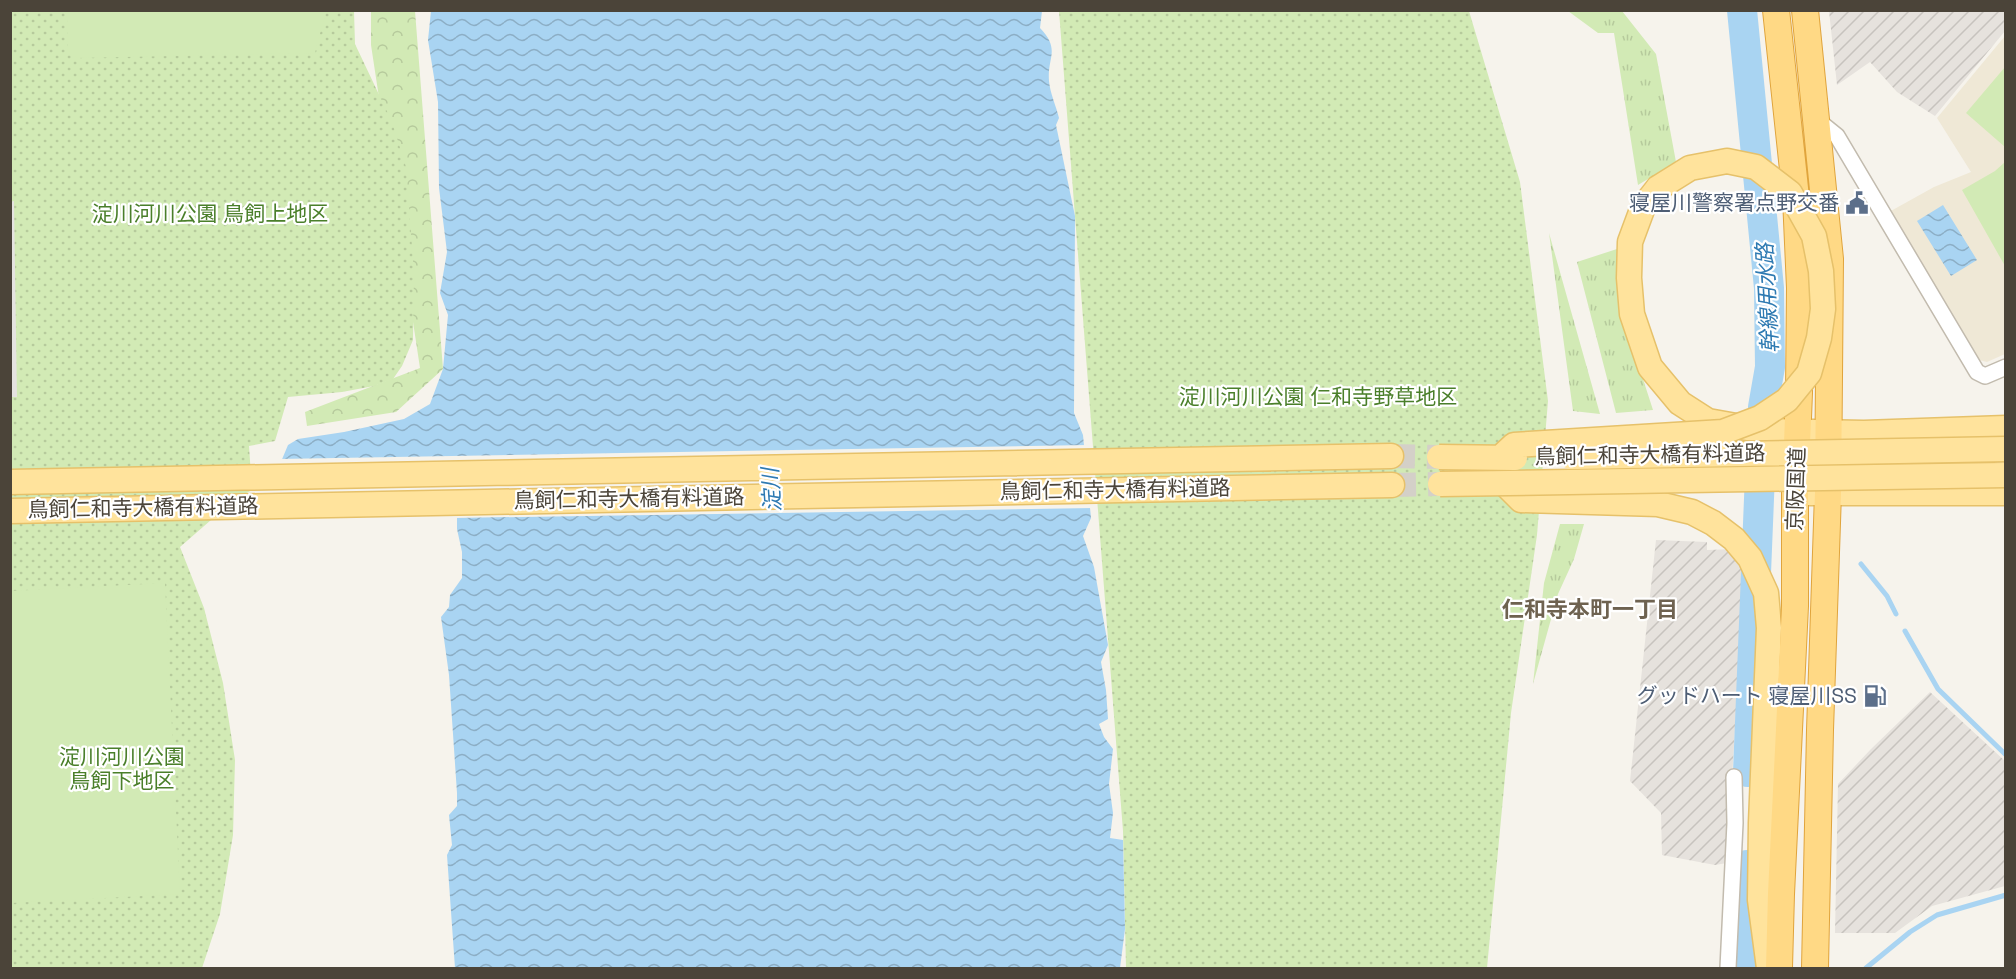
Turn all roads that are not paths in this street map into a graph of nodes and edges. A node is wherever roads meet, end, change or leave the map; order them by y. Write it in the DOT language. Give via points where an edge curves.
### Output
graph roads {
  1 [pos="1776,10"];
  2 [pos="1805,10"];
  3 [pos="1816,119"];
  4 [pos="2006,367"];
  5 [pos="2006,428"];
  6 [pos="1828,432"];
  7 [pos="1798,433"];
  8 [pos="2006,449"];
  9 [pos="1391,456"];
  10 [pos="1439,456"];
  11 [pos="1500,458"];
  12 [pos="2006,475"];
  13 [pos="10,482"];
  14 [pos="1504,483"];
  15 [pos="1440,484"];
  16 [pos="1392,485"];
  17 [pos="1795,493"];
  18 [pos="1828,493"];
  19 [pos="2006,493"];
  20 [pos="10,511"];
  21 [pos="1734,777"];
  22 [pos="1735,823"];
  23 [pos="1761,823"];
  24 [pos="1728,969"];
  25 [pos="1768,969"];
  26 [pos="1779,969"];
  27 [pos="1815,969"];
  1 -- 7 [label="highway, 京阪国道" via="1796,198 1800,288"];
  2 -- 3 [label="highway, 京阪国道"];
  3 -- 4 [label="street" via="1837,135 1977,372 1985,376"];
  3 -- 6 [label="highway, 京阪国道" via="1830,259"];
  5 -- 6 [label="main road"];
  6 -- 7 [label="main road"];
  6 -- 18 [label="highway, 京阪国道"];
  7 -- 11 [label="main road, bridge" via="1764,431 1708,421 1680,403 1650,367 1632,314 1630,242 1643,207 1658,188 1690,168 1727,161 1756,167 1790,193 1814,236 1823,309 1809,373 1787,400 1760,418 1723,432 1514,445"];
  7 -- 17 [label="highway, 京阪国道"];
  8 -- 11 [label="main road, 鳥飼仁和寺大橋有料道路, bridge"];
  9 -- 13 [label="main road, 鳥飼仁和寺大橋有料道路"];
  10 -- 11 [label="main road, 鳥飼仁和寺大橋有料道路, bridge"];
  12 -- 14 [label="main road, 鳥飼仁和寺大橋有料道路, bridge"];
  14 -- 15 [label="main road, 鳥飼仁和寺大橋有料道路, bridge"];
  14 -- 23 [label="main road" via="1521,500 1658,504 1692,512 1734,539 1750,558 1766,593 1769,628"];
  16 -- 20 [label="main road, 鳥飼仁和寺大橋有料道路"];
  17 -- 18 [label="main road"];
  17 -- 26 [label="highway, 京阪国道" via="1795,606"];
  18 -- 19 [label="main road"];
  18 -- 27 [label="highway, 京阪国道"];
  21 -- 22 [label="street"];
  22 -- 23 [label="street"];
  22 -- 24 [label="street"];
  23 -- 25 [label="main road" via="1760,900"];
}
